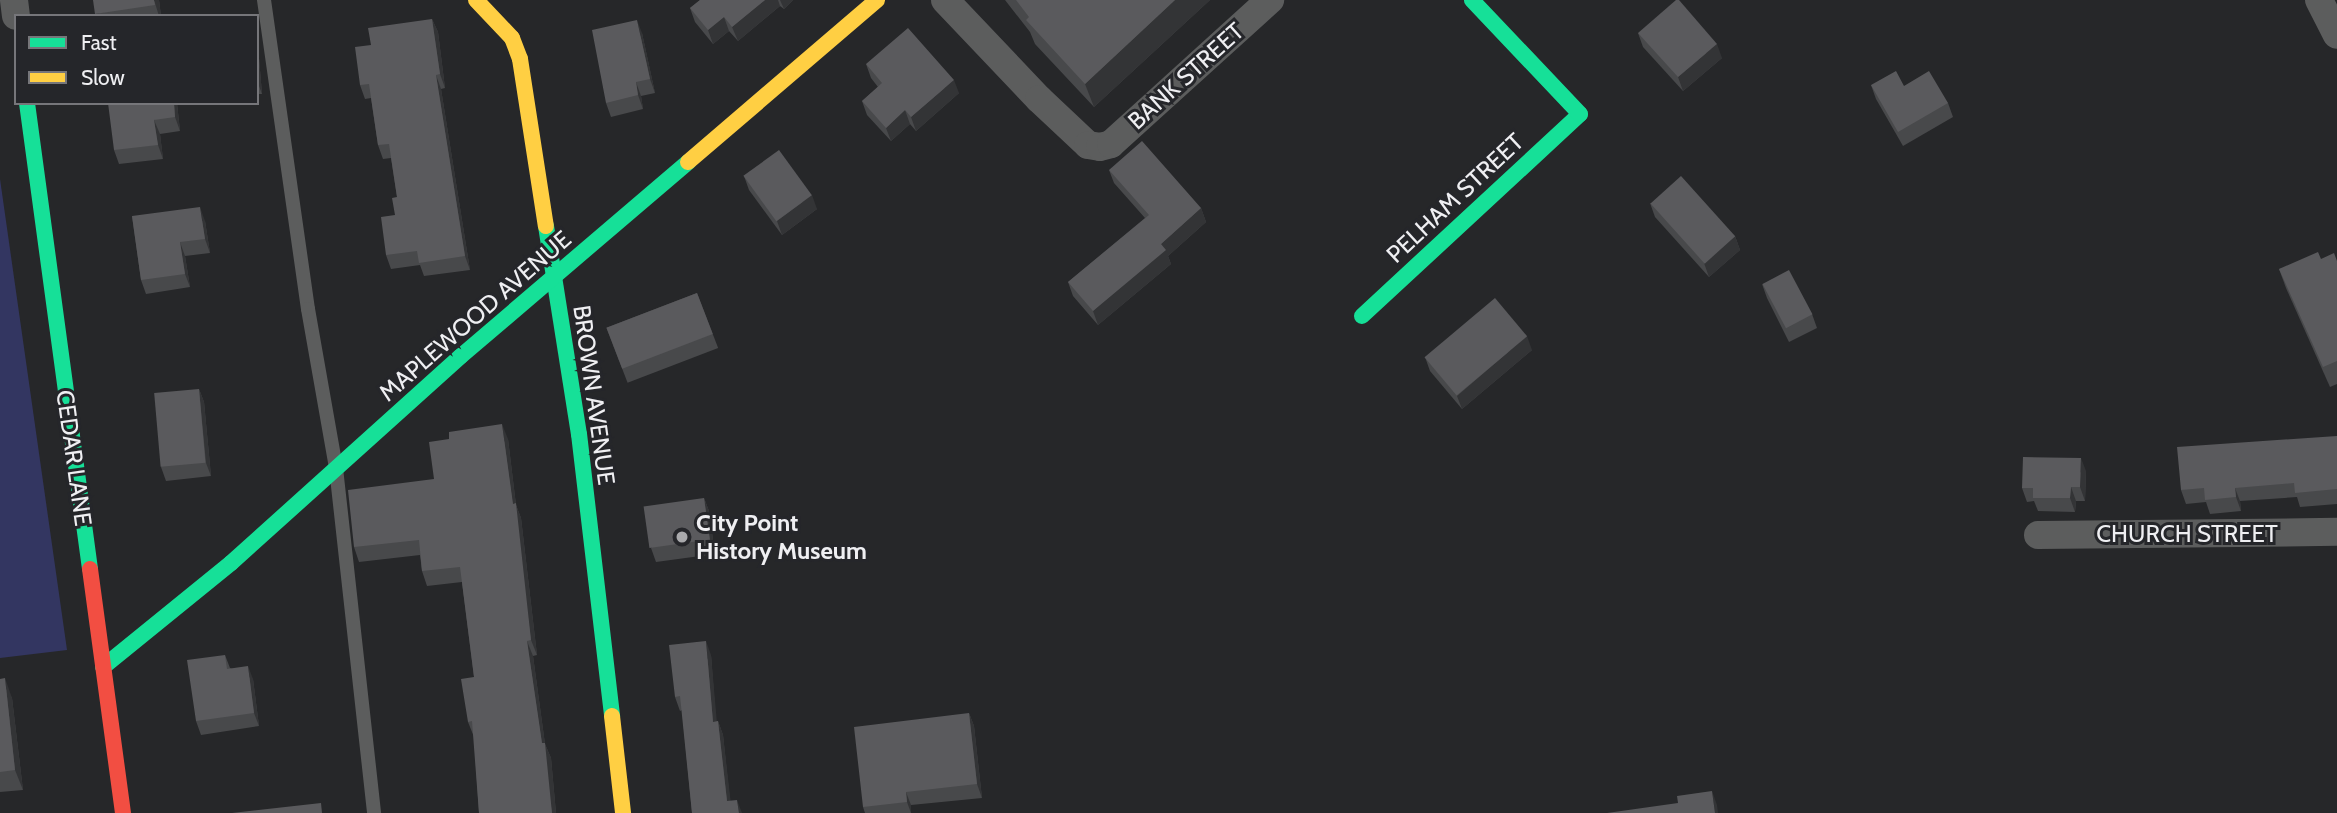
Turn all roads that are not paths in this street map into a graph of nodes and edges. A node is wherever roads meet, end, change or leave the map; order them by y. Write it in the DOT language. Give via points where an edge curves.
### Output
graph roads {
  1 [pos="264,0"];
  2 [pos="476,0"];
  3 [pos="877,0"];
  4 [pos="945,0"];
  5 [pos="1270,0"];
  6 [pos="1472,0"];
  7 [pos="2319,0"];
  8 [pos="2337,35"];
  9 [pos="27,105"];
  10 [pos="554,278"];
  11 [pos="1362,316"];
  12 [pos="336,468"];
  13 [pos="2337,532"];
  14 [pos="2038,535"];
  15 [pos="103,667"];
  16 [pos="124,813"];
  17 [pos="374,813"];
  18 [pos="623,813"];
  1 -- 12 [label="lane"];
  2 -- 10 [label="street, BROWN AVENUE" via="512,38 520,60"];
  3 -- 10 [label="street, MAPLEWOOD AVENUE"];
  4 -- 5 [label="street, BANK STREET" via="1039,99 1088,145 1100,147 1111,144"];
  6 -- 11 [label="street, PELHAM STREET" via="1580,114"];
  7 -- 8 [label="street"];
  9 -- 15 [label="street, CEDAR LANE"];
  10 -- 12 [label="street, MAPLEWOOD AVENUE"];
  10 -- 18 [label="street, BROWN AVENUE" via="579,434"];
  12 -- 15 [label="street, MAPLEWOOD AVENUE" via="231,563"];
  12 -- 17 [label="lane"];
  13 -- 14 [label="street, CHURCH STREET"];
  15 -- 16 [label="street, CEDAR LANE"];
}
